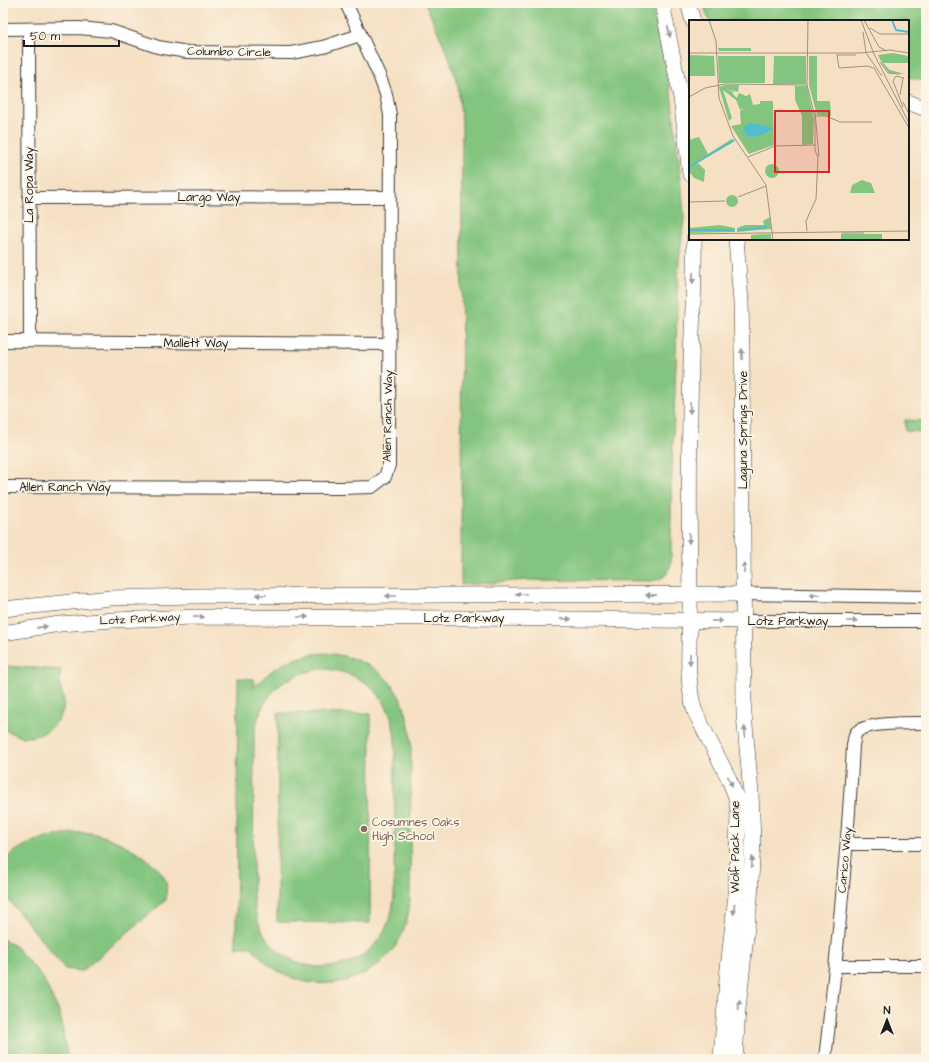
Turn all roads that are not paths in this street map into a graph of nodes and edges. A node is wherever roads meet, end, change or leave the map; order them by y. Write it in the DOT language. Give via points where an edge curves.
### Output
graph roads {
  1 [pos="346,3"];
  2 [pos="662,3"];
  3 [pos="688,3"];
  4 [pos="693,20"];
  5 [pos="3,29"];
  6 [pos="29,29"];
  7 [pos="360,35"];
  8 [pos="685,97"];
  9 [pos="909,102"];
  10 [pos="926,109"];
  11 [pos="689,159"];
  12 [pos="389,197"];
  13 [pos="29,198"];
  14 [pos="694,240"];
  15 [pos="736,240"];
  16 [pos="3,341"];
  17 [pos="30,341"];
  18 [pos="389,344"];
  19 [pos="3,487"];
  20 [pos="744,594"];
  21 [pos="690,596"];
  22 [pos="926,597"];
  23 [pos="3,609"];
  24 [pos="691,620"];
  25 [pos="743,621"];
  26 [pos="926,621"];
  27 [pos="3,633"];
  28 [pos="926,723"];
  29 [pos="847,844"];
  30 [pos="926,844"];
  31 [pos="836,966"];
  32 [pos="926,966"];
  33 [pos="722,1059"];
  34 [pos="735,1059"];
  35 [pos="825,1059"];
  1 -- 7 [label="street, Allen Ranch Way"];
  2 -- 8 [label="street, one-way"];
  3 -- 4 [label="street"];
  5 -- 6 [label="street, Columbo Circle"];
  6 -- 7 [label="street, Columbo Circle" via="79,28 111,31 158,47 187,52 291,53 323,47"];
  6 -- 13 [label="street, La Ropa Way"];
  7 -- 12 [label="street, Allen Ranch Way" via="379,75 390,115"];
  8 -- 11 [label="street"];
  9 -- 10 [label="street"];
  12 -- 13 [label="street, Largo Way"];
  12 -- 18 [label="street, Allen Ranch Way"];
  13 -- 17 [label="street, La Ropa Way"];
  14 -- 21 [label="street, one-way"];
  20 -- 15 [label="street, Laguna Springs Drive, one-way" via="741,302"];
  16 -- 17 [label="street, Mallett Way"];
  17 -- 18 [label="street, Mallett Way"];
  18 -- 19 [label="street, Allen Ranch Way" via="389,465 385,477 372,487"];
  20 -- 21 [label="street, Lotz Parkway"];
  22 -- 20 [label="street, Lotz Parkway, one-way"];
  20 -- 25 [label="street, Laguna Springs Drive"];
  21 -- 23 [label="street, Lotz Parkway, one-way" via="209,596 112,598"];
  21 -- 24 [label="street"];
  24 -- 25 [label="street, Lotz Parkway, one-way"];
  27 -- 24 [label="street, Lotz Parkway, one-way" via="60,624 194,617"];
  24 -- 33 [label="street, Wolf Pack Lane, one-way" via="689,683 692,702 729,779 738,810 736,887"];
  25 -- 26 [label="street, Lotz Parkway, one-way"];
  34 -- 25 [label="street, Wolf Pack Lane, one-way" via="752,864 752,808 744,714"];
  28 -- 29 [label="street, Carico Way" via="871,726 862,728 856,734 853,745"];
  29 -- 30 [label="street"];
  29 -- 31 [label="street, Carico Way"];
  31 -- 32 [label="street"];
  31 -- 35 [label="street, Carico Way"];
}
